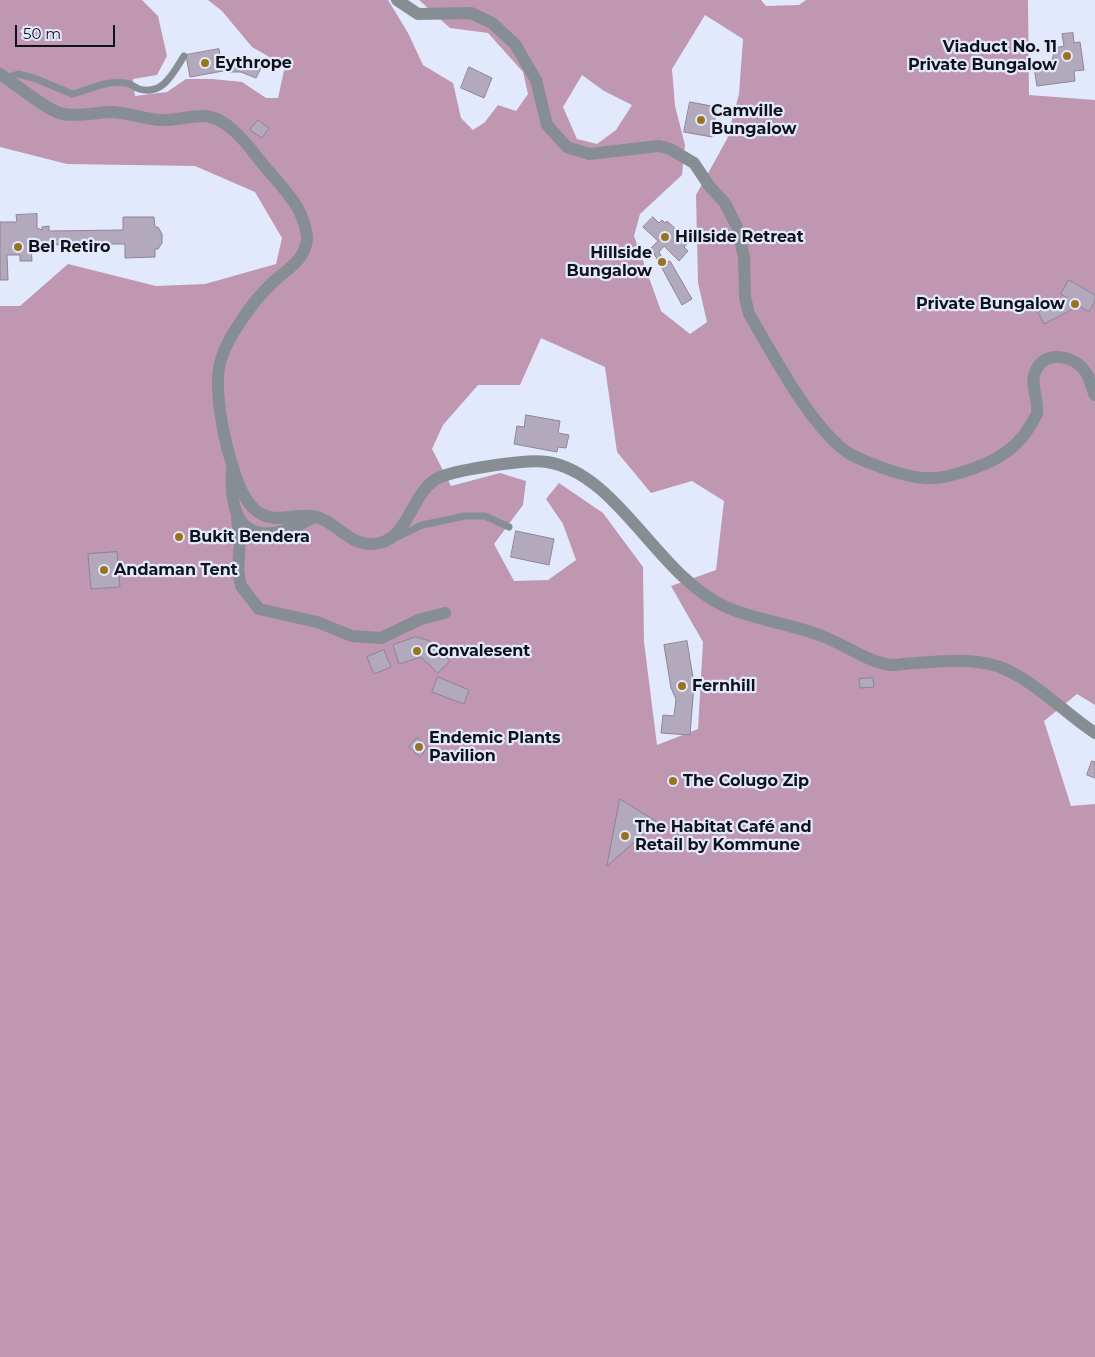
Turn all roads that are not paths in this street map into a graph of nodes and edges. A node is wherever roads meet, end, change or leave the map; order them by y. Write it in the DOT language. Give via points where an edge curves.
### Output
graph roads {
  1 [pos="397,0"];
  2 [pos="184,56"];
  3 [pos="3,76"];
  4 [pos="1095,395"];
  5 [pos="232,464"];
  6 [pos="314,516"];
  7 [pos="237,518"];
  8 [pos="510,527"];
  9 [pos="390,539"];
  10 [pos="444,613"];
  11 [pos="1095,733"];
  1 -- 4 [label="street" via="418,14 471,12 492,23 515,44 536,80 547,125 567,146 589,154 659,146 694,163 725,203 737,227 744,257 749,314 821,429 850,454 906,476 927,479 947,477 994,460 1014,447 1028,429 1037,413 1032,379 1037,367 1056,356 1068,358 1085,370"];
  2 -- 3 [label="lane" via="164,86 152,91 126,82 107,83 72,94 26,76"];
  3 -- 5 [label="street" via="60,114 110,112 159,120 198,115 218,119 233,129 299,208 307,239 301,255 294,267 272,283 240,323 219,368 224,435"];
  5 -- 6 [label="street" via="242,491 254,509 265,516"];
  5 -- 7 [label="street" via="230,495"];
  6 -- 7 [label="street" via="290,530 267,534 249,529"];
  6 -- 9 [label="street" via="367,545"];
  7 -- 10 [label="street" via="241,586 258,609 317,622 352,636 382,638 421,619"];
  8 -- 9 [label="lane" via="485,516 465,516 422,525"];
  9 -- 11 [label="street" via="399,532 425,489 435,479 452,473 534,461 557,464 571,468 606,493 672,565 702,592 723,605 823,636 890,665 972,662 1004,668 1058,703"];
}
